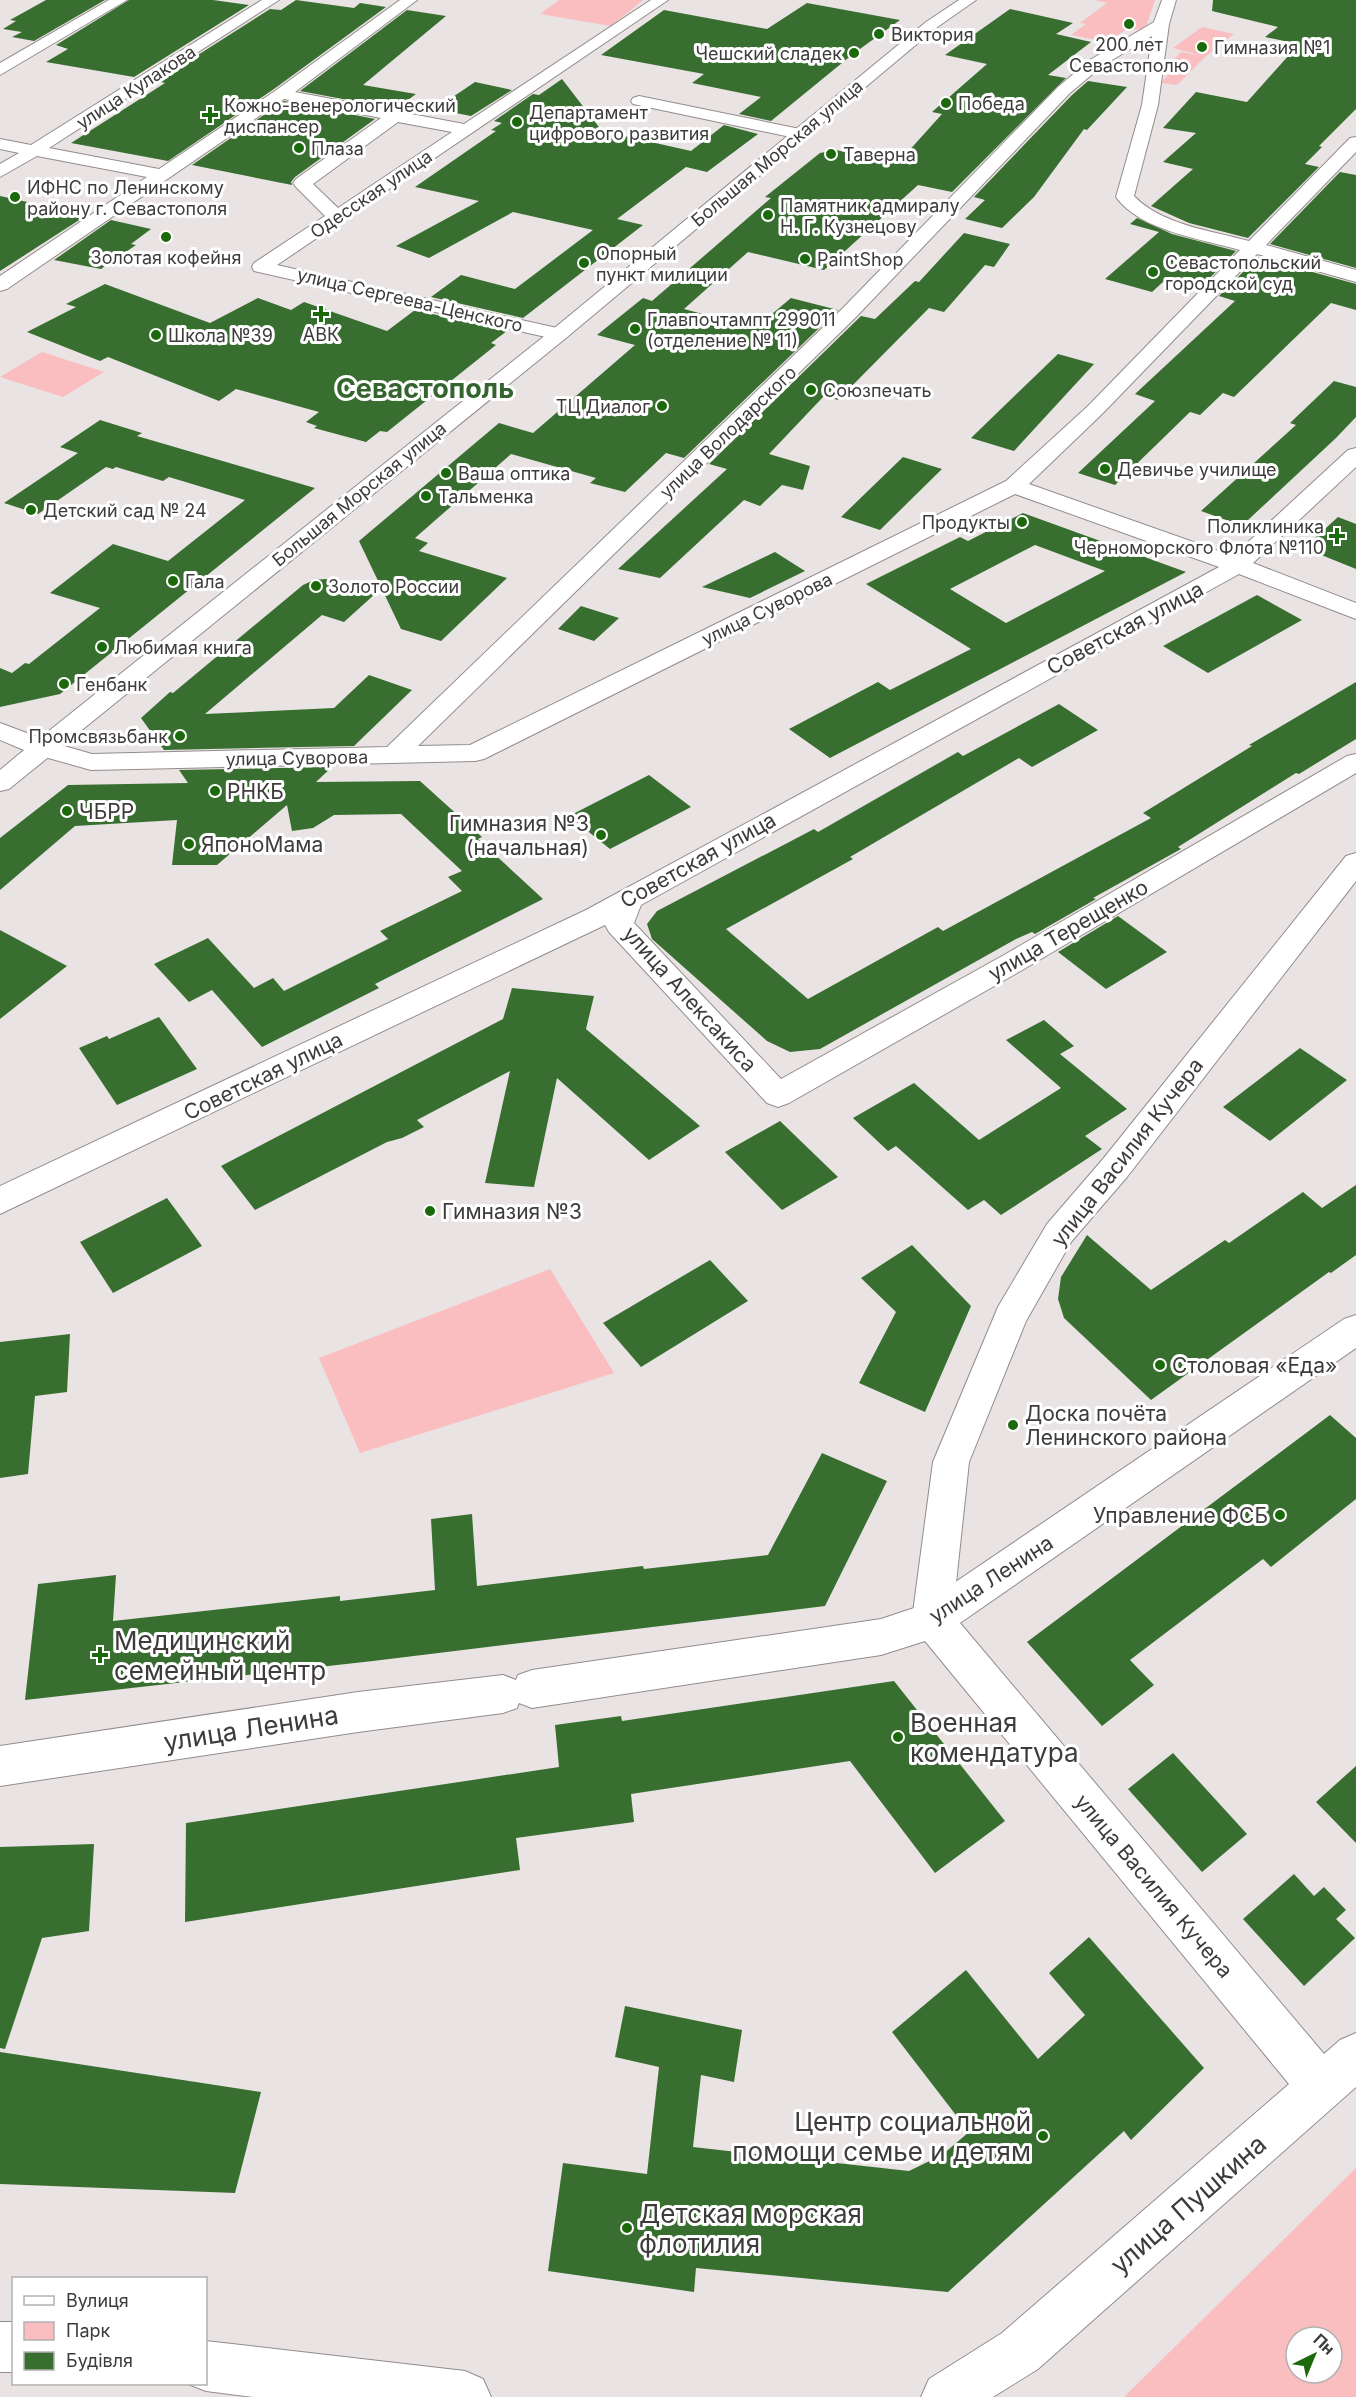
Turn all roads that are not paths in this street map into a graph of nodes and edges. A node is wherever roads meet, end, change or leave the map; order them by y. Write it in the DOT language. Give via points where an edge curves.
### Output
graph roads {
  1 [pos="120,0"];
  2 [pos="272,0"];
  3 [pos="661,0"];
  4 [pos="969,0"];
  5 [pos="1169,0"];
  6 [pos="382,1"];
  7 [pos="407,2"];
  8 [pos="1161,24"];
  9 [pos="0,70"];
  10 [pos="281,94"];
  11 [pos="639,101"];
  12 [pos="395,116"];
  13 [pos="466,130"];
  14 [pos="800,134"];
  15 [pos="1356,142"];
  16 [pos="0,144"];
  17 [pos="36,150"];
  18 [pos="0,172"];
  19 [pos="164,175"];
  20 [pos="337,217"];
  21 [pos="1252,248"];
  22 [pos="261,267"];
  23 [pos="1356,276"];
  24 [pos="0,285"];
  25 [pos="559,333"];
  26 [pos="1356,454"];
  27 [pos="1014,486"];
  28 [pos="1237,565"];
  29 [pos="1356,612"];
  30 [pos="0,731"];
  31 [pos="43,748"];
  32 [pos="393,756"];
  33 [pos="1356,762"];
  34 [pos="0,783"];
  35 [pos="1356,862"];
  36 [pos="630,897"];
  37 [pos="778,1095"];
  38 [pos="0,1201"];
  39 [pos="1356,1329"];
  40 [pos="932,1620"];
  41 [pos="0,1766"];
  42 [pos="1356,2056"];
  43 [pos="1322,2087"];
  44 [pos="207,2366"];
  45 [pos="465,2397"];
  46 [pos="947,2397"];
  1 -- 9 [label="street"];
  2 -- 17 [label="street, улица Кулакова"];
  3 -- 13 [label="street, Одесская улица"];
  4 -- 14 [label="street, Большая Морская улица" via="931,25"];
  5 -- 8 [label="street"];
  6 -- 7 [label="street"];
  7 -- 10 [label="street"];
  8 -- 21 [label="street" via="1150,105 1125,197 1134,207 1164,223"];
  8 -- 32 [label="street, улица Володарского" via="1096,63 1064,90 849,313"];
  10 -- 12 [label="street"];
  10 -- 19 [label="street"];
  11 -- 14 [label="street"];
  12 -- 13 [label="street"];
  12 -- 20 [label="street" via="302,183"];
  13 -- 20 [label="street, Одесская улица"];
  14 -- 25 [label="street, Большая Морская улица"];
  15 -- 21 [label="street, улица Суворова"];
  16 -- 17 [label="street"];
  17 -- 18 [label="street, улица Кулакова"];
  17 -- 19 [label="street"];
  19 -- 24 [label="street"];
  20 -- 22 [label="street, Одесская улица"];
  21 -- 23 [label="street"];
  21 -- 27 [label="street, улица Суворова" via="1095,410"];
  22 -- 25 [label="street, улица Сергеева-Ценского"];
  25 -- 31 [label="street, Большая Морская улица"];
  26 -- 28 [label="street, Советская улица"];
  27 -- 28 [label="street"];
  27 -- 32 [label="street, улица Суворова" via="475,753"];
  28 -- 29 [label="street"];
  28 -- 36 [label="street, Советская улица"];
  30 -- 31 [label="street, улица Суворова"];
  31 -- 32 [label="street, улица Суворова" via="91,762"];
  31 -- 34 [label="street, Большая Морская улица"];
  33 -- 37 [label="street, улица Терещенко"];
  35 -- 40 [label="street, улица Василия Кучера" via="1115,1168 1059,1233 1010,1317 951,1461"];
  36 -- 37 [label="street, улица Алексакиса" via="619,926"];
  36 -- 38 [label="street, Советская улица" via="596,917"];
  39 -- 40 [label="street, улица Ленина"];
  40 -- 41 [label="street, улица Ленина" via="881,1637"];
  40 -- 43 [label="street, улица Василия Кучера"];
  42 -- 43 [label="street, улица Пушкина"];
  43 -- 46 [label="street, улица Пушкина" via="1020,2351"];
  44 -- 45 [label="street"];
}
